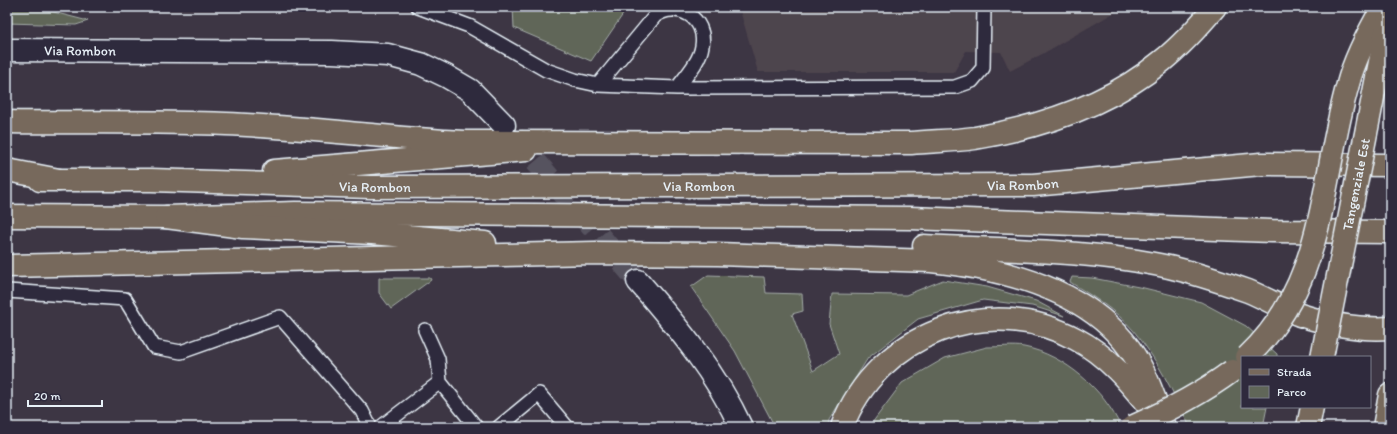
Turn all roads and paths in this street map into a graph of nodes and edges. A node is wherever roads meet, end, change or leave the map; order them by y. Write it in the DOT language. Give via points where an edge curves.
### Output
graph roads {
  1 [pos="418,7"];
  2 [pos="984,7"];
  3 [pos="1215,7"];
  4 [pos="1227,7"];
  5 [pos="1383,7"];
  6 [pos="1390,11"];
  7 [pos="1197,27"];
  8 [pos="10,51"];
  9 [pos="598,85"];
  10 [pos="677,88"];
  11 [pos="7,122"];
  12 [pos="504,125"];
  13 [pos="589,143"];
  14 [pos="1390,164"];
  15 [pos="7,170"];
  16 [pos="7,180"];
  17 [pos="59,180"];
  18 [pos="151,180"];
  19 [pos="7,216"];
  20 [pos="166,217"];
  21 [pos="1390,232"];
  22 [pos="594,253"];
  23 [pos="718,254"];
  24 [pos="7,266"];
  25 [pos="638,281"];
  26 [pos="7,291"];
  27 [pos="1390,328"];
  28 [pos="425,330"];
  29 [pos="1248,356"];
  30 [pos="1322,356"];
  31 [pos="1241,363"];
  32 [pos="440,382"];
  33 [pos="1390,395"];
  34 [pos="1312,408"];
  35 [pos="1164,426"];
  36 [pos="370,427"];
  37 [pos="381,427"];
  38 [pos="476,427"];
  39 [pos="499,427"];
  40 [pos="567,427"];
  41 [pos="741,427"];
  42 [pos="842,427"];
  43 [pos="1132,427"];
  44 [pos="1308,427"];
  45 [pos="1384,427"];
  1 -- 9 [label="lane" via="469,26 546,70"];
  2 -- 10 [label="lane" via="983,68 972,81 955,87"];
  3 -- 7 [label="main road"];
  4 -- 7 [label="main road"];
  5 -- 29 [label="main road, bridge" via="1356,58 1348,84 1307,268 1295,294 1268,336"];
  6 -- 30 [label="main road, Tangenziale Est, bridge"];
  7 -- 13 [label="main road" via="1162,62 1094,103 1023,128 974,138 911,143"];
  8 -- 12 [label="street, Via Rombon" via="332,52 388,55 421,64 470,90"];
  9 -- 10 [label="lane"];
  9 -- 10 [label="lane" via="654,16 673,9 692,15 700,27 703,38 701,53"];
  11 -- 13 [label="main road" via="224,124 413,140"];
  13 -- 18 [label="main road" via="474,156"];
  14 -- 18 [label="main road, Via Rombon" via="1261,164 1033,185 370,187"];
  15 -- 17 [label="main road"];
  16 -- 17 [label="main road, Via Rombon"];
  17 -- 18 [label="main road, Via Rombon"];
  19 -- 20 [label="main road, Via Rombon"];
  20 -- 21 [label="main road, Via Rombon" via="295,213 910,218 1272,231"];
  20 -- 22 [label="main road" via="243,227 372,233"];
  22 -- 23 [label="main road"];
  22 -- 24 [label="main road"];
  23 -- 27 [label="main road" via="829,245 924,246 1139,261 1200,275 1301,315 1342,325"];
  23 -- 35 [label="main road" via="931,261 990,269 1043,285 1096,316 1119,336 1144,373"];
  25 -- 41 [label="street" via="694,350 726,397"];
  26 -- 36 [label="lane" via="125,299 154,346 181,352 280,316 362,411"];
  28 -- 32 [label="lane" via="438,359"];
  31 -- 43 [label="main road, bridge" via="1204,392 1173,410"];
  32 -- 37 [label="lane"];
  32 -- 38 [label="lane"];
  33 -- 45 [label="main road"];
  34 -- 44 [label="main road"];
  35 -- 42 [label="main road" via="1116,368 1076,339 1029,322 985,320 955,324 931,333 889,360 858,394"];
  39 -- 40 [label="lane" via="539,394"];
}
